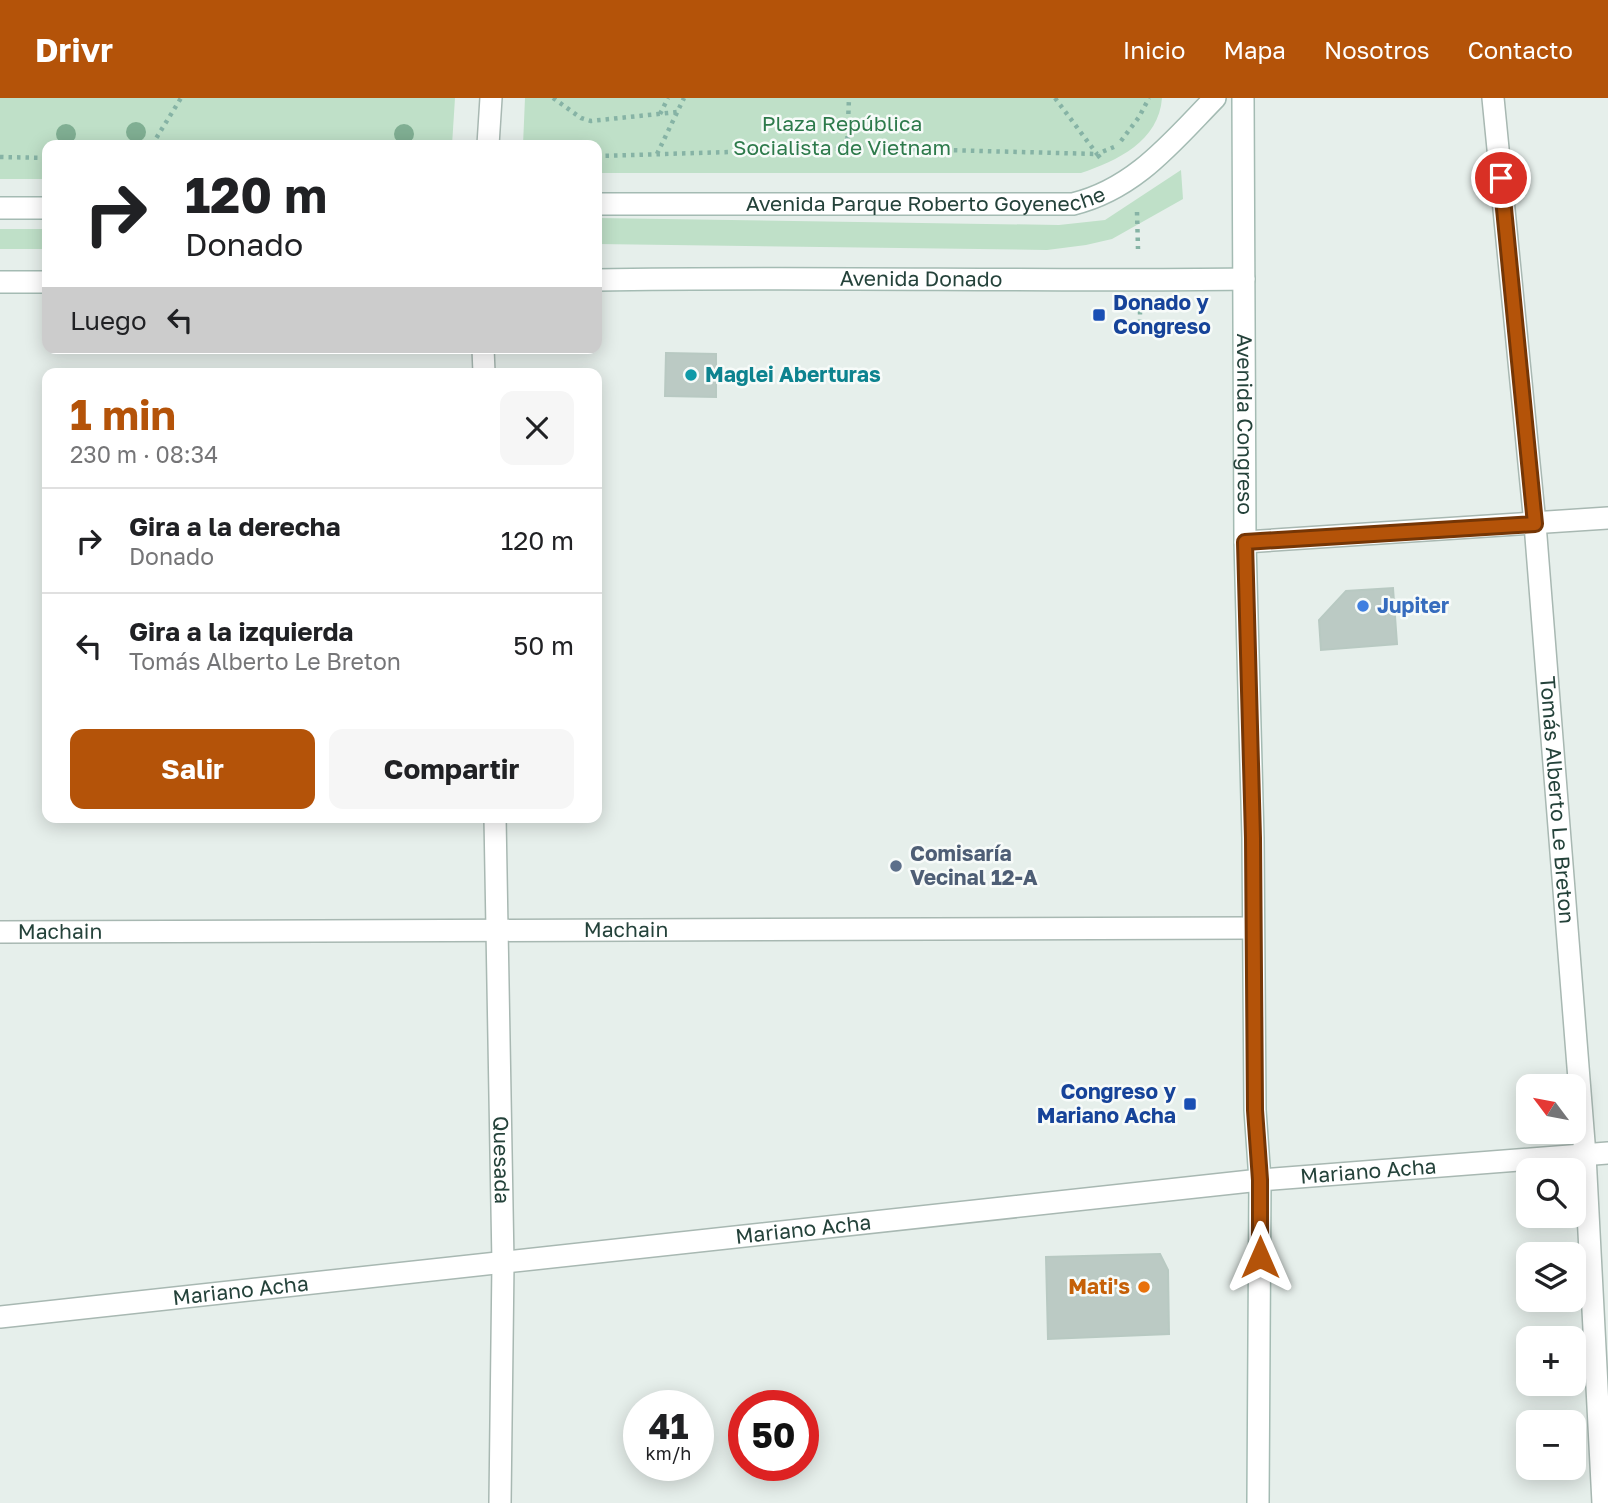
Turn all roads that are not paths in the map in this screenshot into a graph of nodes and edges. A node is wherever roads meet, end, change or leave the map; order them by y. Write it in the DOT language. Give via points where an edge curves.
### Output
graph roads {
  1 [pos="491,98"];
  2 [pos="1215,98"];
  3 [pos="1243,98"];
  4 [pos="1493,98"];
  5 [pos="488,140"];
  6 [pos="602,204"];
  7 [pos="0,208"];
  8 [pos="42,208"];
  9 [pos="1244,279"];
  10 [pos="602,280"];
  11 [pos="0,282"];
  12 [pos="42,282"];
  13 [pos="1608,518"];
  14 [pos="1535,524"];
  15 [pos="1245,542"];
  16 [pos="495,823"];
  17 [pos="1253,928"];
  18 [pos="498,929"];
  19 [pos="0,932"];
  20 [pos="1608,1153"];
  21 [pos="1585,1154"];
  22 [pos="1260,1180"];
  23 [pos="503,1263"];
  24 [pos="0,1317"];
  25 [pos="500,1503"];
  26 [pos="1258,1503"];
  27 [pos="1603,1503"];
  1 -- 5 [label="street"];
  2 -- 6 [label="street, Avenida Parque Roberto Goyeneche" via="1146,168 1095,198 1073,204"];
  3 -- 9 [label="street, Avenida Congreso"];
  4 -- 14 [label="street, Tomás Alberto Le Breton"];
  7 -- 8 [label="street"];
  9 -- 10 [label="street, Avenida Donado"];
  9 -- 15 [label="street, Avenida Congreso"];
  11 -- 12 [label="street"];
  13 -- 14 [label="street"];
  14 -- 15 [label="street"];
  14 -- 21 [label="street, Tomás Alberto Le Breton"];
  15 -- 17 [label="street, Avenida Congreso"];
  16 -- 18 [label="street, Quesada"];
  17 -- 18 [label="street, Machain"];
  17 -- 22 [label="street, Avenida Congreso"];
  18 -- 19 [label="street, Machain"];
  18 -- 23 [label="street, Quesada"];
  20 -- 21 [label="street, Mariano Acha"];
  21 -- 22 [label="street, Mariano Acha"];
  21 -- 27 [label="street, Tomás Alberto Le Breton"];
  22 -- 23 [label="street, Mariano Acha"];
  22 -- 26 [label="street, Avenida Congreso"];
  23 -- 24 [label="street, Mariano Acha"];
  23 -- 25 [label="street, Quesada"];
}
